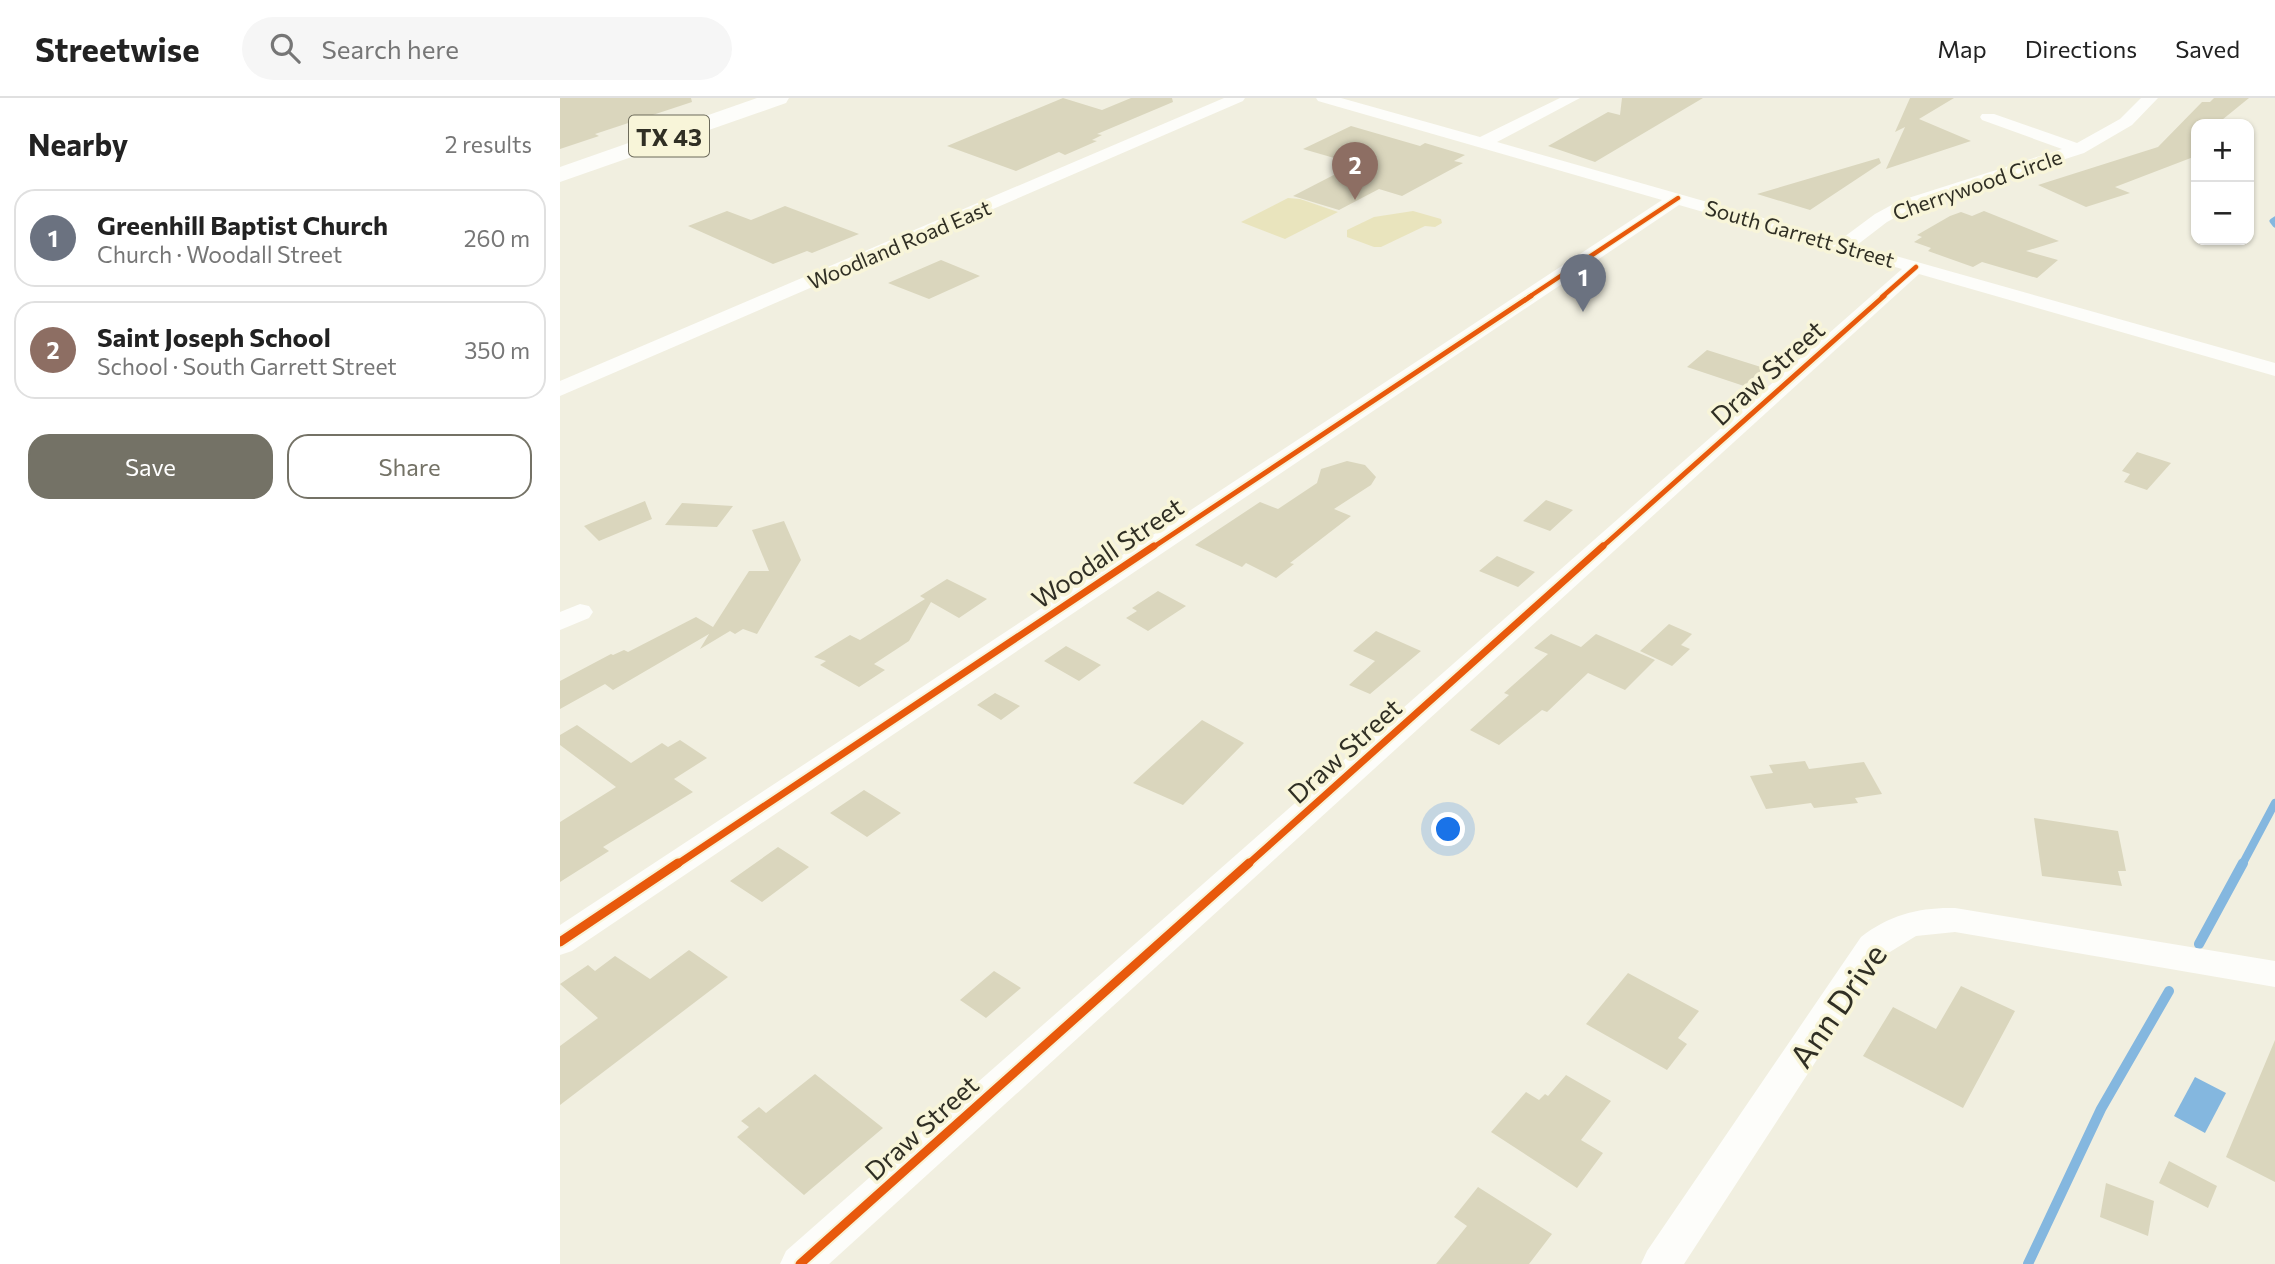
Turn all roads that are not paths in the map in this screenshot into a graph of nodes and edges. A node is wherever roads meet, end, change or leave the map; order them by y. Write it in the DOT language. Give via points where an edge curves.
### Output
graph roads {
  1 [pos="778,98"];
  2 [pos="1237,98"];
  3 [pos="1324,98"];
  4 [pos="1572,98"];
  5 [pos="2150,98"];
  6 [pos="1988,117"];
  7 [pos="1482,143"];
  8 [pos="2078,149"];
  9 [pos="560,175"];
  10 [pos="1678,198"];
  11 [pos="1843,246"];
  12 [pos="1916,267"];
  13 [pos="2275,369"];
  14 [pos="560,389"];
  15 [pos="560,942"];
  16 [pos="2275,974"];
  17 [pos="800,1264"];
  18 [pos="1661,1264"];
  1 -- 9 [label="main road, TX 43"];
  2 -- 14 [label="street, Woodland Road East"];
  3 -- 7 [label="street, South Garrett Street"];
  4 -- 7 [label="street"];
  5 -- 8 [label="street, Cherrywood Circle" via="2126,122"];
  6 -- 8 [label="street, Cherrywood Circle"];
  7 -- 10 [label="street, South Garrett Street"];
  8 -- 11 [label="street, Cherrywood Circle" via="1905,205"];
  10 -- 11 [label="street, South Garrett Street"];
  10 -- 15 [label="street, Woodall Street"];
  11 -- 12 [label="street, South Garrett Street"];
  12 -- 13 [label="street, South Garrett Street"];
  12 -- 17 [label="street, Draw Street"];
  16 -- 18 [label="street, Ann Drive" via="1955,920 1907,924 1873,946"];
}
